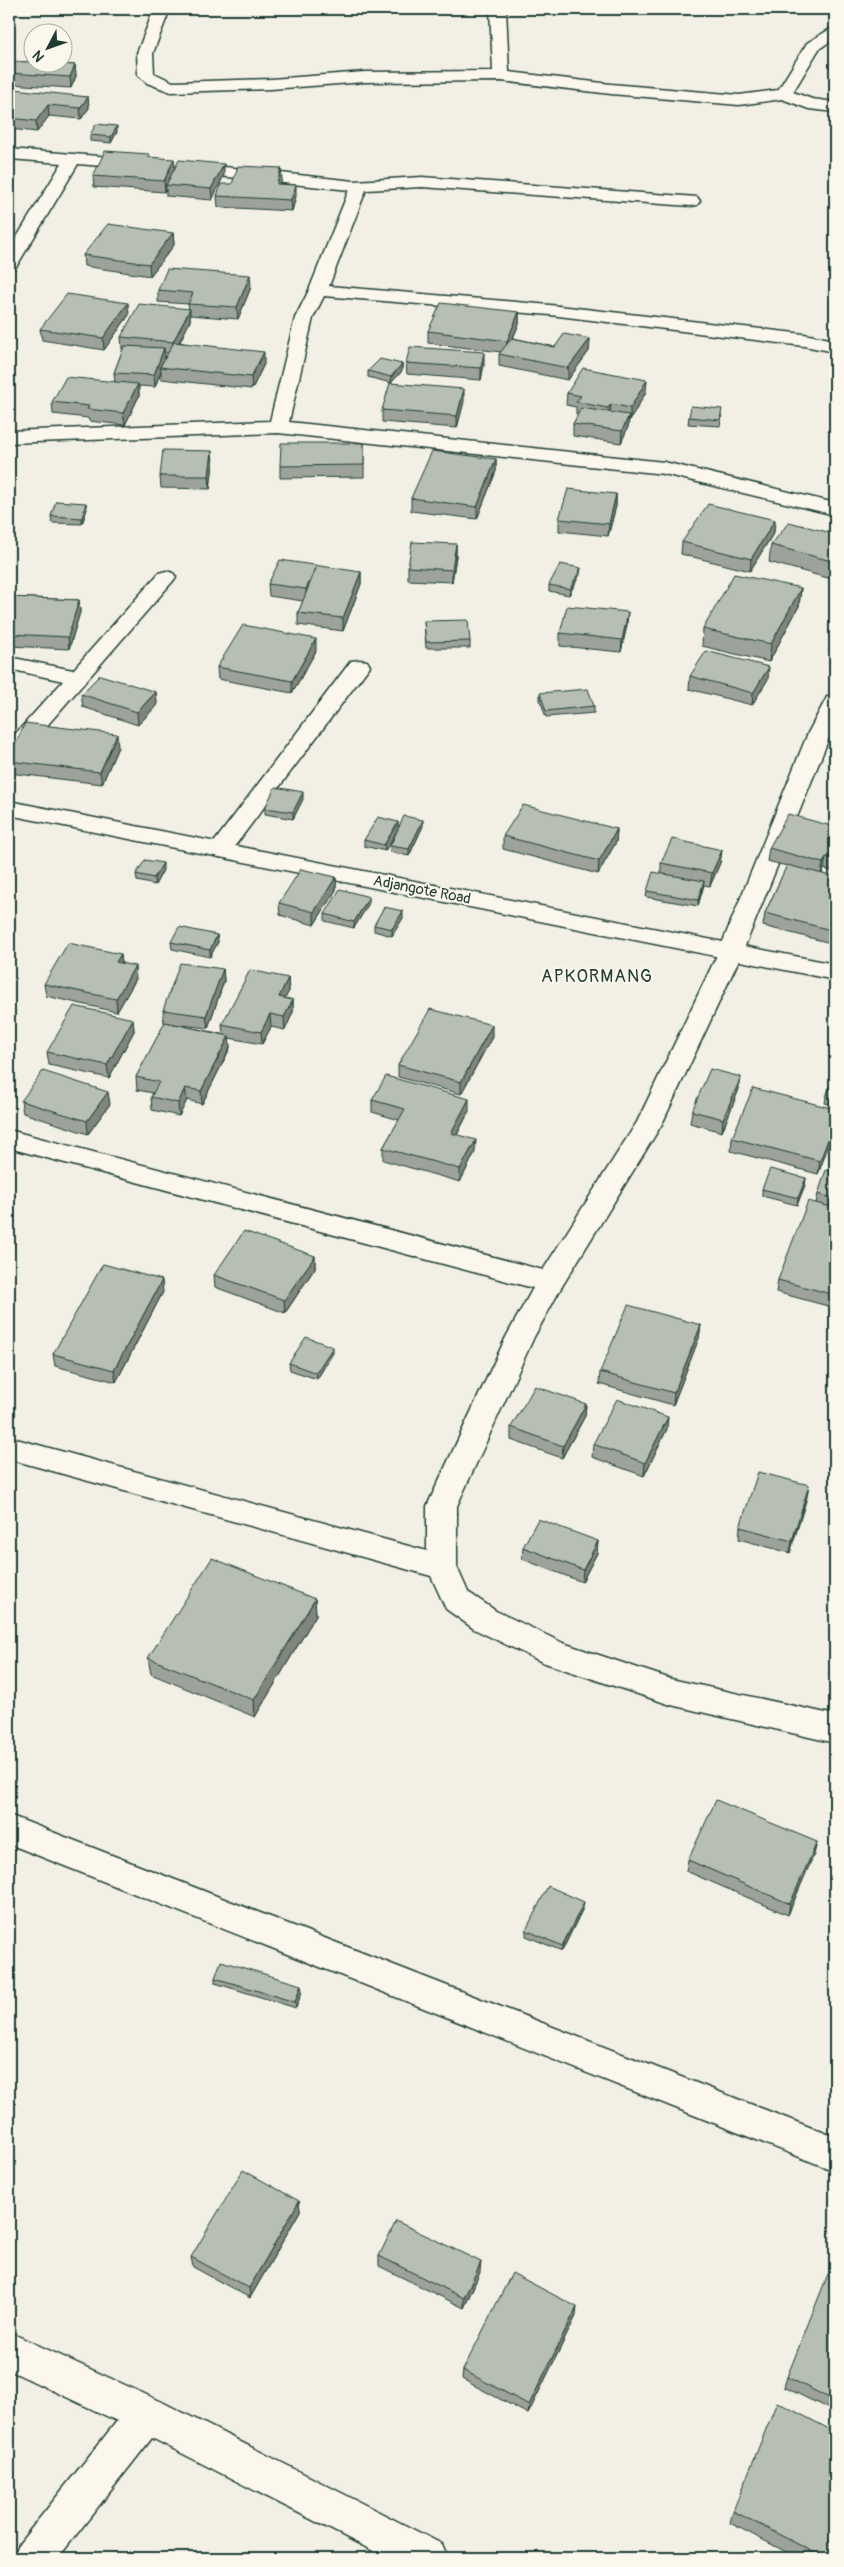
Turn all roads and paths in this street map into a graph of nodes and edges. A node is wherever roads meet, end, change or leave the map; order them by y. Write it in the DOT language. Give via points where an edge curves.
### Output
graph roads {
  1 [pos="162,9"];
  2 [pos="498,9"];
  3 [pos="835,31"];
  4 [pos="501,76"];
  5 [pos="784,94"];
  6 [pos="835,107"];
  7 [pos="9,154"];
  8 [pos="74,158"];
  9 [pos="154,165"];
  10 [pos="173,167"];
  11 [pos="354,186"];
  12 [pos="691,201"];
  13 [pos="9,264"];
  14 [pos="318,290"];
  15 [pos="835,346"];
  16 [pos="278,427"];
  17 [pos="9,437"];
  18 [pos="834,505"];
  19 [pos="166,576"];
  20 [pos="9,663"];
  21 [pos="359,666"];
  22 [pos="77,677"];
  23 [pos="835,702"];
  24 [pos="9,755"];
  25 [pos="9,808"];
  26 [pos="220,850"];
  27 [pos="731,951"];
  28 [pos="835,972"];
  29 [pos="9,1139"];
  30 [pos="550,1282"];
  31 [pos="11,1454"];
  32 [pos="442,1567"];
  33 [pos="835,1729"];
  34 [pos="9,1829"];
  35 [pos="835,2154"];
  36 [pos="9,2351"];
  37 [pos="146,2415"];
  38 [pos="33,2558"];
  39 [pos="428,2558"];
  1 -- 4 [label="street" via="145,53 146,75 171,87 365,77"];
  2 -- 4 [label="street"];
  3 -- 5 [label="street" via="813,46"];
  4 -- 5 [label="street" via="739,100"];
  5 -- 6 [label="street" via="809,104"];
  7 -- 8 [label="street"];
  8 -- 9 [label="street"];
  8 -- 13 [label="street"];
  10 -- 11 [label="street"];
  11 -- 12 [label="street" via="422,182"];
  11 -- 14 [label="street" via="358,187 354,202"];
  14 -- 15 [label="street" via="550,310"];
  14 -- 16 [label="street" via="304,318"];
  16 -- 17 [label="street"];
  16 -- 18 [label="street" via="664,468"];
  19 -- 22 [label="street"];
  20 -- 22 [label="street"];
  21 -- 26 [label="street"];
  22 -- 24 [label="street"];
  23 -- 27 [label="street" via="819,732"];
  25 -- 26 [label="street, Adjangote Road"];
  26 -- 27 [label="street, Adjangote Road"];
  27 -- 28 [label="street, Adjangote Road"];
  27 -- 30 [label="street" via="648,1124"];
  29 -- 30 [label="street"];
  30 -- 32 [label="street" via="520,1338 442,1506"];
  31 -- 32 [label="street"];
  32 -- 33 [label="street" via="457,1600 485,1620 553,1653 671,1692"];
  34 -- 35 [label="street"];
  36 -- 37 [label="street"];
  37 -- 38 [label="street"];
  37 -- 39 [label="street"];
}
